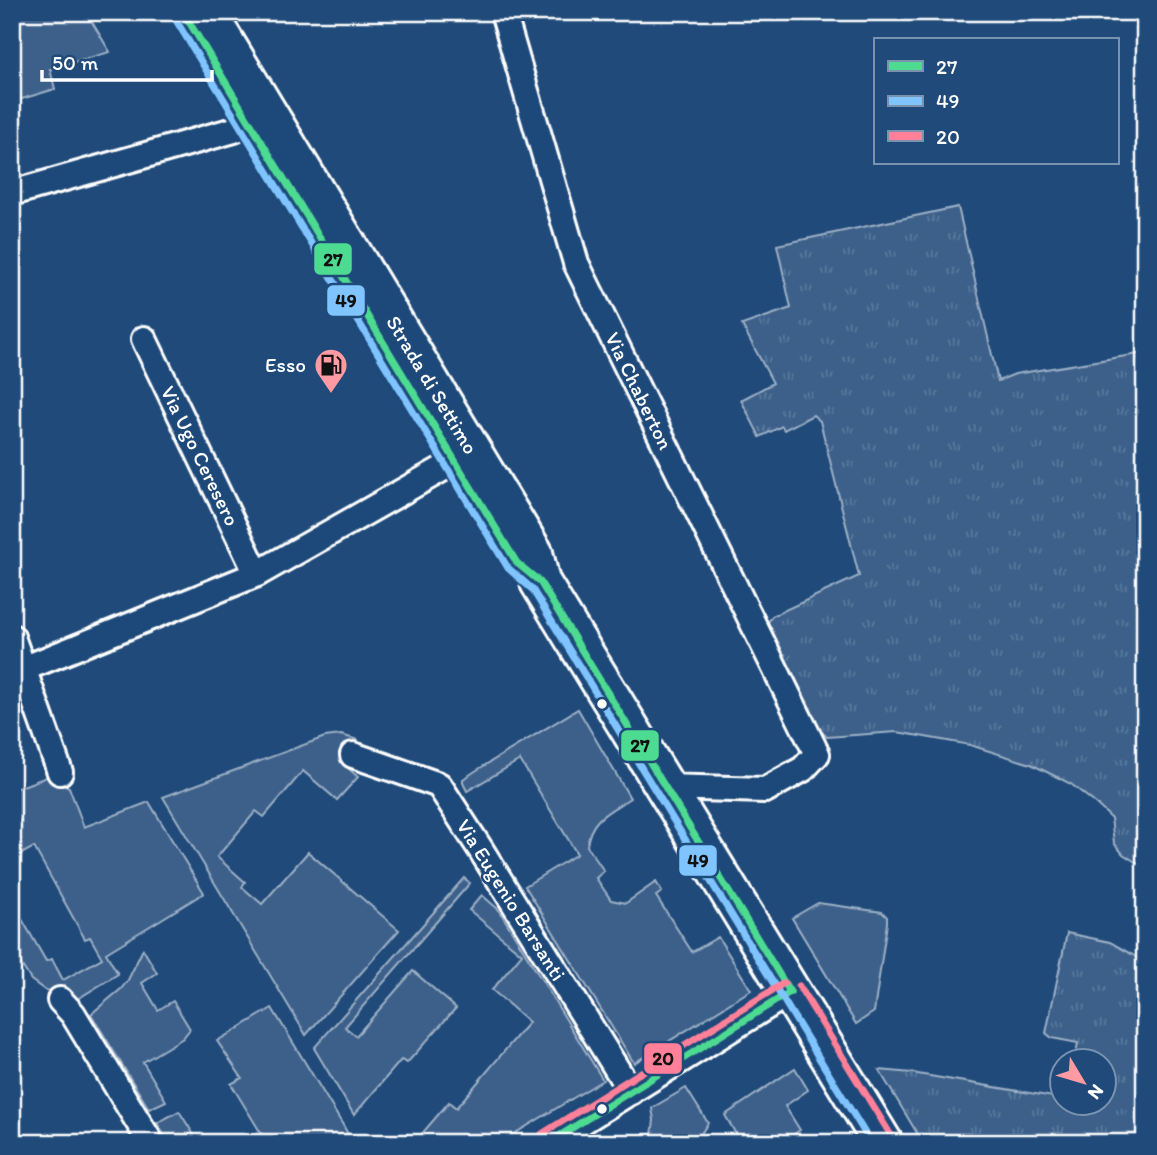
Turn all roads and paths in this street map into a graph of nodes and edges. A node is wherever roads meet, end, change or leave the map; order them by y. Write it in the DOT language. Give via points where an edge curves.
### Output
graph roads {
  1 [pos="183,12"];
  2 [pos="206,12"];
  3 [pos="503,12"];
  4 [pos="259,118"];
  5 [pos="12,192"];
  6 [pos="144,339"];
  7 [pos="464,457"];
  8 [pos="257,574"];
  9 [pos="12,637"];
  10 [pos="23,669"];
  11 [pos="353,755"];
  12 [pos="60,772"];
  13 [pos="666,787"];
  14 [pos="790,992"];
  15 [pos="60,1000"];
  16 [pos="631,1092"];
  17 [pos="151,1143"];
  18 [pos="548,1143"];
  19 [pos="883,1143"];
  1 -- 4 [label="main road, Strada di Settimo"];
  2 -- 4 [label="main road, Strada di Settimo"];
  3 -- 13 [label="street, Via Chaberton" via="576,263 817,754 803,769 765,790"];
  4 -- 5 [label="street" via="234,130"];
  4 -- 7 [label="main road, Strada di Settimo"];
  6 -- 8 [label="street, Via Ugo Ceresero"];
  7 -- 8 [label="street"];
  7 -- 13 [label="main road, Strada di Settimo" via="533,553 540,582"];
  8 -- 10 [label="street"];
  9 -- 10 [label="street"];
  10 -- 12 [label="street"];
  11 -- 16 [label="street, Via Eugenio Barsanti" via="439,785"];
  13 -- 14 [label="main road, Strada di Settimo"];
  14 -- 16 [label="street"];
  14 -- 19 [label="main road, Strada di Settimo"];
  15 -- 17 [label="street"];
  16 -- 18 [label="street"];
}
